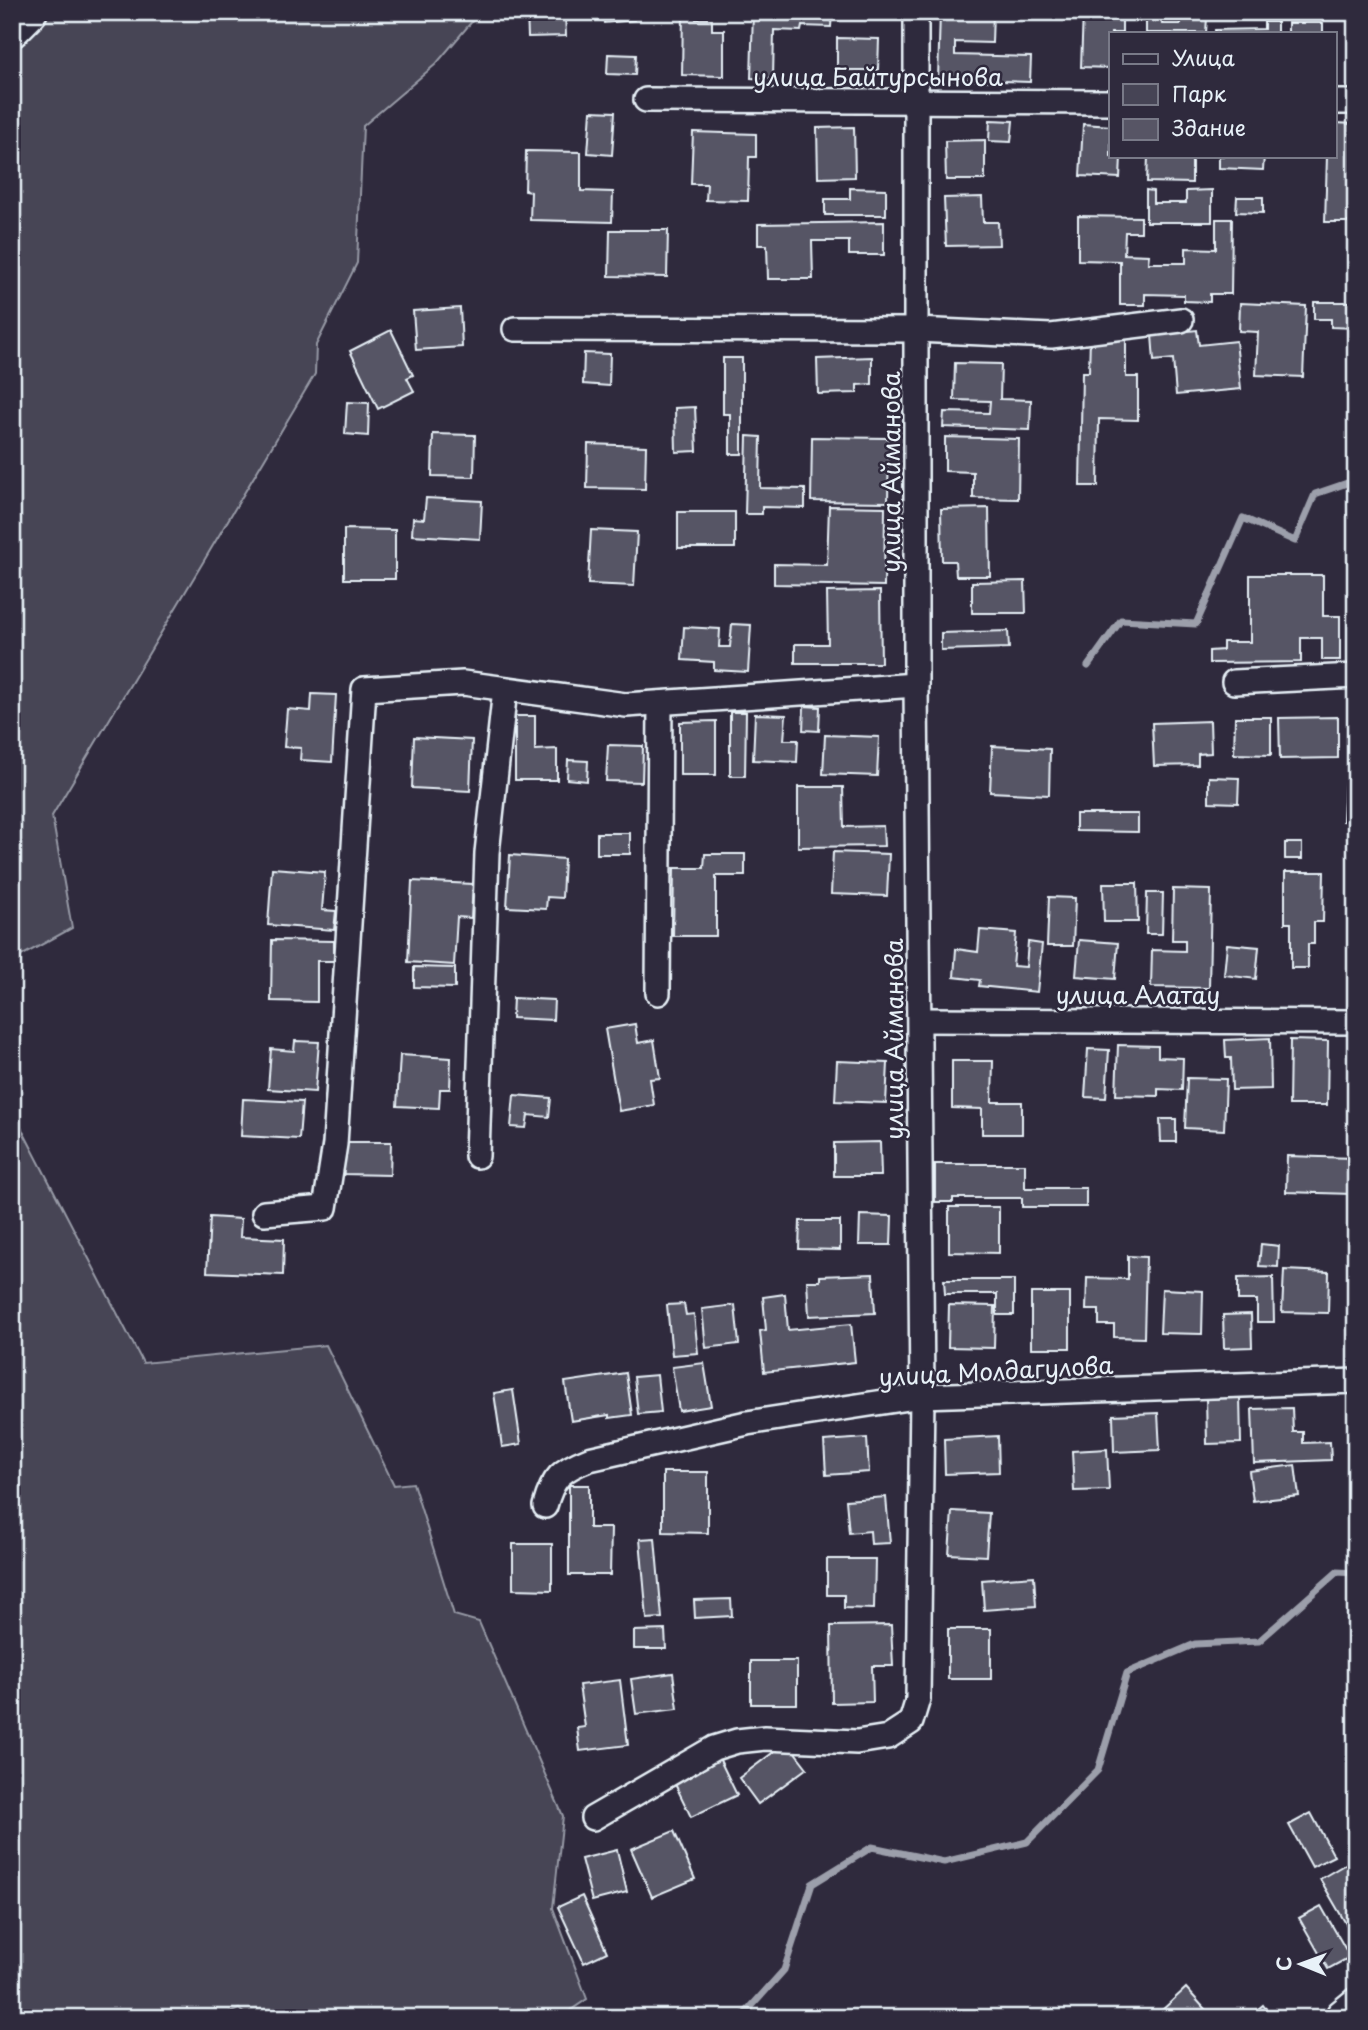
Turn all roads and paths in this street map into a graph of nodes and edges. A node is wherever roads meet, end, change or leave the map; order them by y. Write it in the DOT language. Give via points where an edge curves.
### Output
graph roads {
  1 [pos="30,12"];
  2 [pos="916,12"];
  3 [pos="12,30"];
  4 [pos="646,100"];
  5 [pos="1109,102"];
  6 [pos="1336,102"];
  7 [pos="1356,102"];
  8 [pos="915,103"];
  9 [pos="1181,320"];
  10 [pos="515,329"];
  11 [pos="916,330"];
  12 [pos="1356,676"];
  13 [pos="1234,681"];
  14 [pos="916,685"];
  15 [pos="505,689"];
  16 [pos="660,703"];
  17 [pos="658,993"];
  18 [pos="920,1020"];
  19 [pos="1356,1021"];
  20 [pos="477,1156"];
  21 [pos="264,1213"];
  22 [pos="1356,1381"];
  23 [pos="922,1396"];
  24 [pos="545,1506"];
  25 [pos="593,1818"];
  26 [pos="1356,1999"];
  27 [pos="1343,2018"];
  1 -- 3 [label="street"];
  2 -- 8 [label="street, улица Айманова"];
  4 -- 8 [label="street, улица Байтурсынова"];
  5 -- 8 [label="street, улица Байтурсынова"];
  6 -- 7 [label="street"];
  8 -- 11 [label="street, улица Айманова"];
  9 -- 11 [label="street" via="1051,336"];
  10 -- 11 [label="street"];
  11 -- 14 [label="street, улица Айманова"];
  12 -- 13 [label="street"];
  14 -- 16 [label="street"];
  14 -- 18 [label="street, улица Айманова"];
  15 -- 16 [label="street" via="626,705"];
  15 -- 20 [label="street" via="487,853"];
  15 -- 21 [label="street" via="463,683 364,689 335,1144 325,1208"];
  16 -- 17 [label="street"];
  18 -- 19 [label="street, улица Алатау"];
  18 -- 23 [label="street, улица Айманова"];
  22 -- 23 [label="street, улица Молдагулова"];
  23 -- 24 [label="street, улица Молдагулова" via="747,1423 589,1459 566,1469 551,1485"];
  23 -- 25 [label="street, улица Айманова" via="919,1685 911,1722 888,1737 858,1742 765,1738 713,1748"];
  26 -- 27 [label="street" via="1339,2013"];
}
